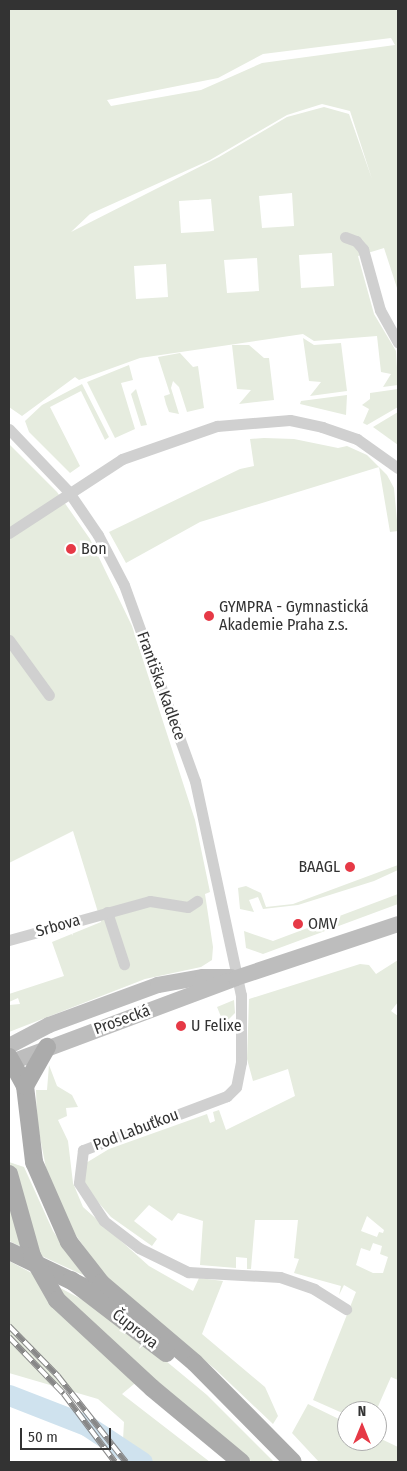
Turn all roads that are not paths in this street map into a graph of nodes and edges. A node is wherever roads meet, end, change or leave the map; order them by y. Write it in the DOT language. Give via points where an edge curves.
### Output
graph roads {
  1 [pos="345,237"];
  2 [pos="398,342"];
  3 [pos="9,429"];
  4 [pos="398,466"];
  5 [pos="68,491"];
  6 [pos="9,533"];
  7 [pos="9,640"];
  8 [pos="49,695"];
  9 [pos="197,901"];
  10 [pos="107,912"];
  11 [pos="398,924"];
  12 [pos="9,940"];
  13 [pos="124,964"];
  14 [pos="236,978"];
  15 [pos="47,1047"];
  16 [pos="10,1057"];
  17 [pos="25,1086"];
  18 [pos="9,1174"];
  19 [pos="9,1251"];
  20 [pos="71,1280"];
  21 [pos="346,1309"];
  22 [pos="171,1342"];
  23 [pos="241,1462"];
  24 [pos="281,1462"];
  25 [pos="293,1462"];
  1 -- 2 [label="street" via="356,241 363,249 380,310"];
  3 -- 5 [label="street, Františka Kadlece"];
  4 -- 5 [label="street" via="357,439 322,427 290,420 257,421 179,436 122,459"];
  5 -- 6 [label="street"];
  5 -- 14 [label="street, Františka Kadlece" via="98,535 124,585 166,698 206,824"];
  7 -- 8 [label="street"];
  9 -- 10 [label="street, Srbova" via="188,907 150,901"];
  10 -- 12 [label="street, Srbova"];
  10 -- 13 [label="street"];
  11 -- 14 [label="main road, Prosecká"];
  14 -- 15 [label="main road, Prosecká"];
  14 -- 16 [label="main road, Prosecká" via="203,977 158,985 48,1025"];
  14 -- 21 [label="street, Pod Labuťkou" via="241,1014 236,1087 227,1096 83,1150 79,1183 104,1220 139,1248 188,1272 280,1277 314,1289"];
  15 -- 16 [label="main road, Prosecká"];
  15 -- 17 [label="main road"];
  16 -- 17 [label="main road, Čuprova"];
  17 -- 22 [label="main road, Čuprova" via="34,1162 69,1242 101,1284"];
  18 -- 23 [label="main road, Čuprova, bridge" via="22,1233 47,1286 88,1332"];
  19 -- 20 [label="main road"];
  20 -- 22 [label="main road, Čuprova"];
  20 -- 24 [label="main road, Čuprova" via="172,1358 241,1419"];
  22 -- 25 [label="main road, Čuprova" via="254,1420"];
}
